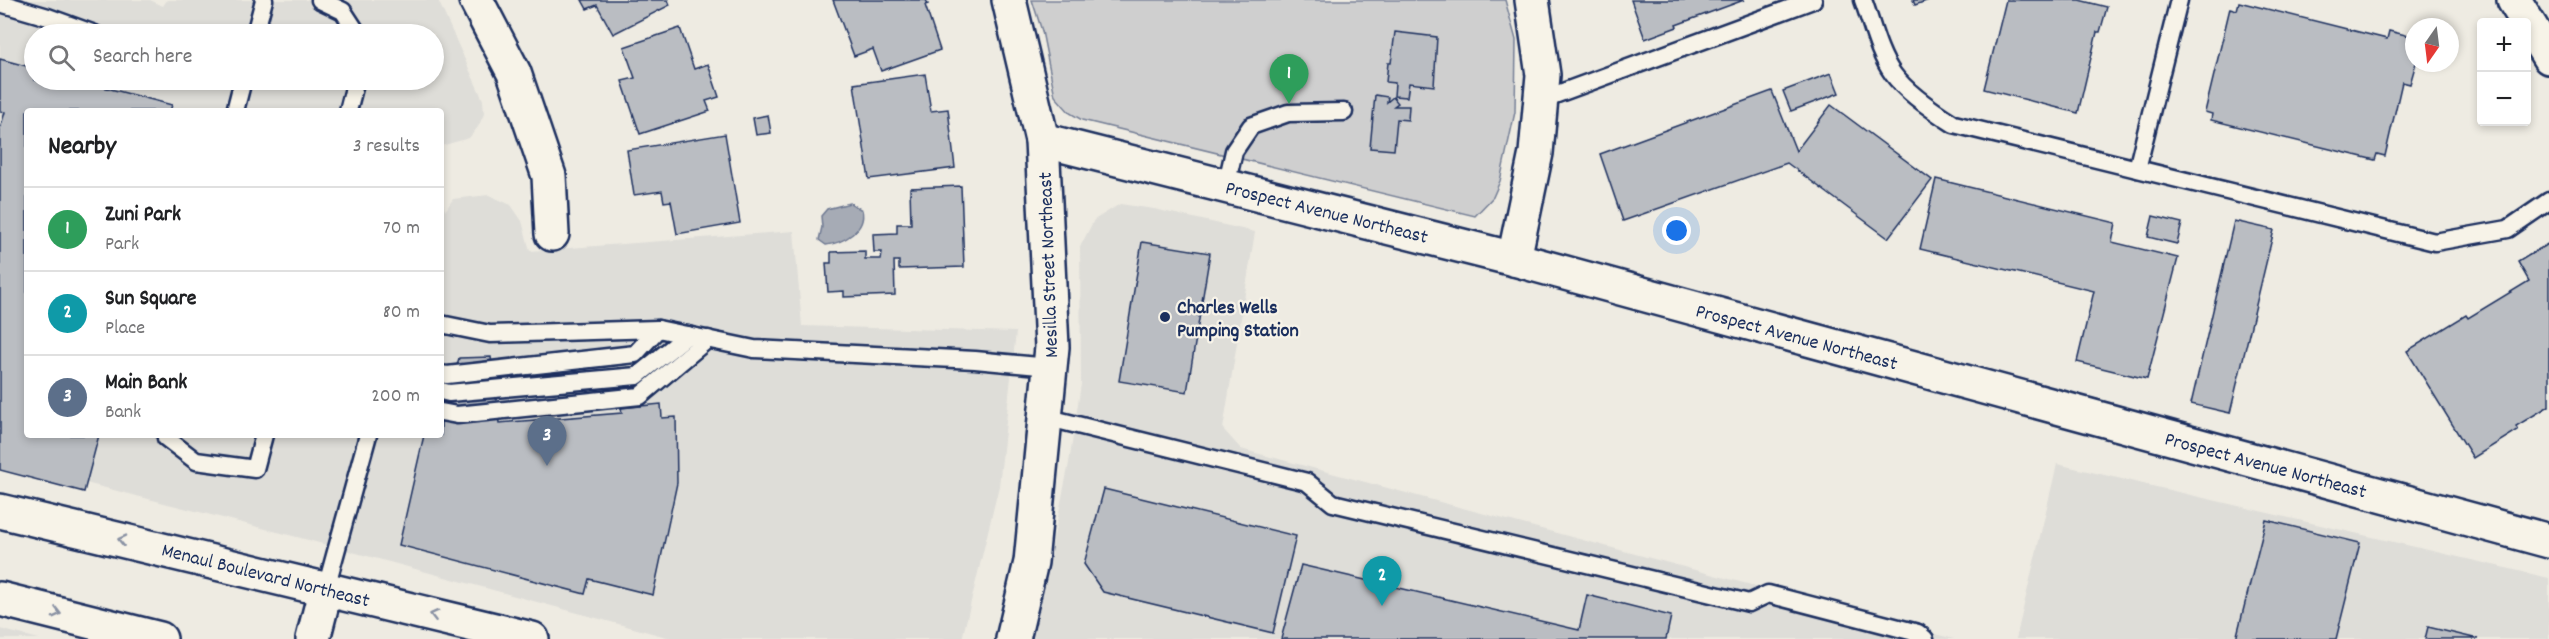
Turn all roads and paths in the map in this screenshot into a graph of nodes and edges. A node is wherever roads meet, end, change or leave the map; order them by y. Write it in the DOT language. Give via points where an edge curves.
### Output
graph roads {
  1 [pos="264,0"];
  2 [pos="320,0"];
  3 [pos="476,0"];
  4 [pos="1009,0"];
  5 [pos="1532,0"];
  6 [pos="1813,0"];
  7 [pos="1863,0"];
  8 [pos="2179,0"];
  9 [pos="2514,0"];
  10 [pos="0,3"];
  11 [pos="68,24"];
  12 [pos="258,24"];
  13 [pos="352,24"];
  14 [pos="2549,57"];
  15 [pos="238,90"];
  16 [pos="353,90"];
  17 [pos="1541,100"];
  18 [pos="235,108"];
  19 [pos="349,108"];
  20 [pos="1344,112"];
  21 [pos="1042,140"];
  22 [pos="2137,169"];
  23 [pos="1226,186"];
  24 [pos="2549,201"];
  25 [pos="552,234"];
  26 [pos="1514,259"];
  27 [pos="444,325"];
  28 [pos="658,329"];
  29 [pos="688,335"];
  30 [pos="708,339"];
  31 [pos="1050,367"];
  32 [pos="444,374"];
  33 [pos="444,392"];
  34 [pos="444,413"];
  35 [pos="1045,417"];
  36 [pos="166,438"];
  37 [pos="263,438"];
  38 [pos="367,438"];
  39 [pos="0,511"];
  40 [pos="2549,542"];
  41 [pos="326,588"];
  42 [pos="0,598"];
  43 [pos="160,639"];
  44 [pos="313,639"];
  45 [pos="532,639"];
  46 [pos="1013,639"];
  47 [pos="1925,639"];
  1 -- 12 [label="lane"];
  2 -- 13 [label="lane" via="343,10"];
  3 -- 25 [label="street" via="514,73 549,176"];
  4 -- 21 [label="street, Mesilla Street Northeast"];
  5 -- 17 [label="street" via="1543,75"];
  6 -- 17 [label="lane"];
  7 -- 22 [label="lane" via="1894,76 1954,124"];
  8 -- 22 [label="lane"];
  9 -- 14 [label="street"];
  10 -- 11 [label="lane"];
  15 -- 18 [label="lane"];
  16 -- 19 [label="lane"];
  17 -- 26 [label="street" via="1536,153"];
  20 -- 23 [label="lane" via="1288,113 1251,126 1234,151"];
  21 -- 23 [label="street, Prospect Avenue Northeast"];
  21 -- 31 [label="street, Mesilla Street Northeast"];
  22 -- 24 [label="lane" via="2435,242 2508,230"];
  23 -- 26 [label="street, Prospect Avenue Northeast"];
  26 -- 40 [label="street, Prospect Avenue Northeast"];
  27 -- 28 [label="lane" via="490,334"];
  28 -- 29 [label="lane"];
  28 -- 32 [label="lane" via="635,354"];
  29 -- 30 [label="lane"];
  29 -- 33 [label="lane" via="637,376"];
  30 -- 31 [label="lane" via="754,349"];
  30 -- 34 [label="lane" via="640,396 457,415"];
  31 -- 35 [label="street, Mesilla Street Northeast"];
  35 -- 46 [label="street, Mesilla Street Northeast" via="1031,562"];
  35 -- 47 [label="lane" via="1307,482 1333,503 1749,603 1768,594 1918,633"];
  36 -- 37 [label="lane" via="196,461 255,469"];
  38 -- 41 [label="lane"];
  41 -- 39 [label="street, Menaul Boulevard Northeast, one-way"];
  41 -- 44 [label="street"];
  45 -- 41 [label="street, Menaul Boulevard Northeast, one-way"];
  42 -- 43 [label="street, one-way"];
}
